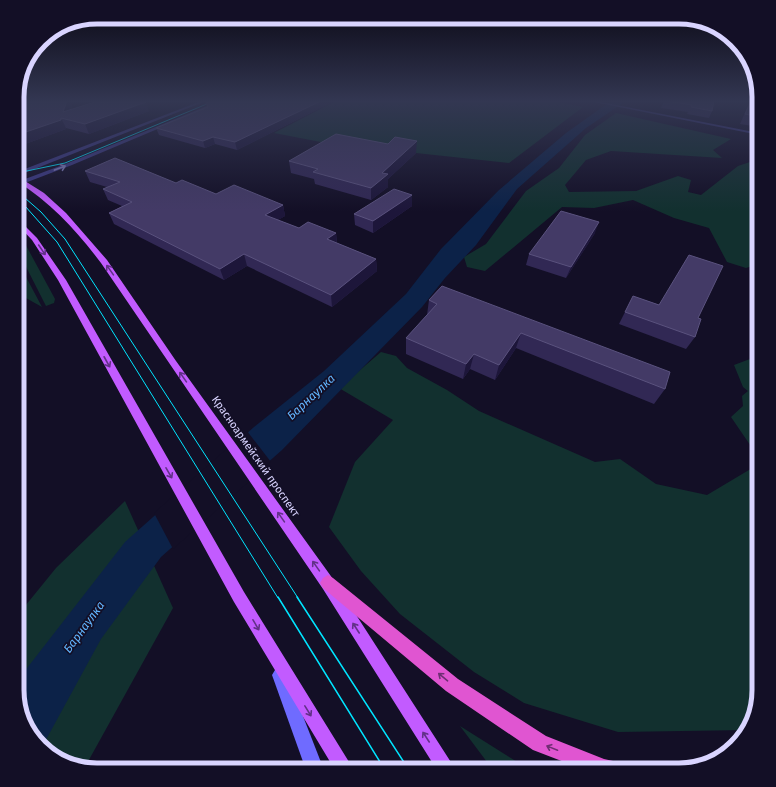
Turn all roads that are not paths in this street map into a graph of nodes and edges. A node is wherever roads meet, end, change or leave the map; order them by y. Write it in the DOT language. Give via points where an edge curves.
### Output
graph roads {
  1 [pos="110,138"];
  2 [pos="133,138"];
  3 [pos="24,171"];
  4 [pos="24,179"];
  5 [pos="24,185"];
  6 [pos="24,227"];
  7 [pos="328,583"];
  8 [pos="273,654"];
  9 [pos="313,763"];
  10 [pos="341,763"];
  11 [pos="443,763"];
  12 [pos="591,763"];
  1 -- 3 [label="street"];
  4 -- 2 [label="street, one-way" via="70,164"];
  7 -- 5 [label="main road, Красноармейский проспект, one-way" via="106,265 55,207"];
  6 -- 8 [label="main road, one-way" via="35,239 62,280"];
  11 -- 7 [label="main road, Красноармейский проспект, one-way"];
  12 -- 7 [label="highway, one-way" via="540,743 452,685"];
  8 -- 9 [label="main road"];
  8 -- 10 [label="main road, one-way"];
}
